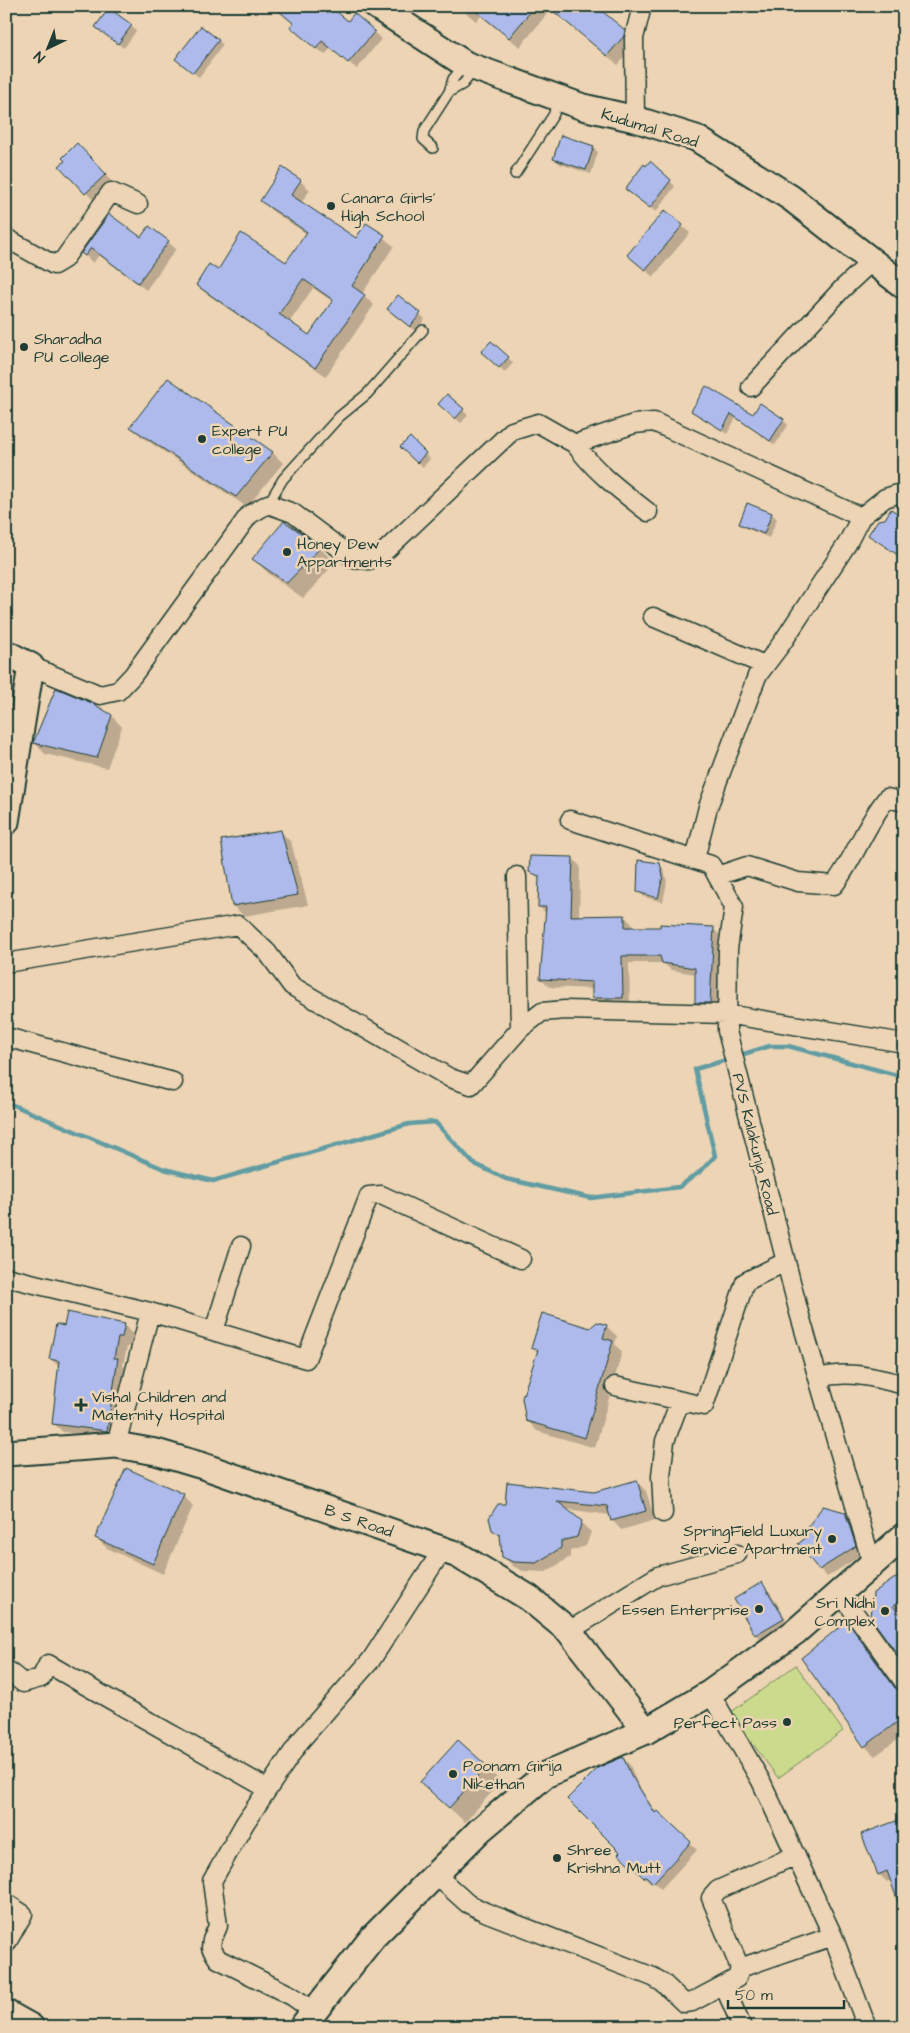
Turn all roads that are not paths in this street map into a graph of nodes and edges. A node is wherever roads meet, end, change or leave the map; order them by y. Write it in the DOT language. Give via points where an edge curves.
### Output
graph roads {
  1 [pos="376,6"];
  2 [pos="642,6"];
  3 [pos="470,66"];
  4 [pos="556,97"];
  5 [pos="635,119"];
  6 [pos="433,148"];
  7 [pos="516,174"];
  8 [pos="138,204"];
  9 [pos="6,238"];
  10 [pos="872,260"];
  11 [pos="904,286"];
  12 [pos="422,330"];
  13 [pos="751,387"];
  14 [pos="575,444"];
  15 [pos="904,492"];
  16 [pos="268,504"];
  17 [pos="648,512"];
  18 [pos="862,517"];
  19 [pos="653,617"];
  20 [pos="6,653"];
  21 [pos="764,664"];
  22 [pos="31,666"];
  23 [pos="904,802"];
  24 [pos="570,820"];
  25 [pos="6,822"];
  26 [pos="695,859"];
  27 [pos="517,876"];
  28 [pos="717,876"];
  29 [pos="6,963"];
  30 [pos="727,1023"];
  31 [pos="520,1028"];
  32 [pos="6,1037"];
  33 [pos="904,1043"];
  34 [pos="173,1082"];
  35 [pos="241,1246"];
  36 [pos="521,1259"];
  37 [pos="785,1262"];
  38 [pos="6,1277"];
  39 [pos="150,1312"];
  40 [pos="214,1331"];
  41 [pos="818,1378"];
  42 [pos="904,1385"];
  43 [pos="615,1386"];
  44 [pos="680,1401"];
  45 [pos="116,1445"];
  46 [pos="6,1453"];
  47 [pos="663,1513"];
  48 [pos="904,1536"];
  49 [pos="443,1550"];
  50 [pos="737,1554"];
  51 [pos="872,1564"];
  52 [pos="841,1594"];
  53 [pos="568,1632"];
  54 [pos="6,1669"];
  55 [pos="904,1682"];
  56 [pos="710,1693"];
  57 [pos="646,1730"];
  58 [pos="268,1789"];
  59 [pos="796,1855"];
  60 [pos="436,1875"];
  61 [pos="6,1903"];
  62 [pos="834,1936"];
  63 [pos="6,1944"];
  64 [pos="740,1968"];
  65 [pos="724,1986"];
  66 [pos="6,2013"];
  67 [pos="308,2019"];
  68 [pos="31,2027"];
  69 [pos="742,2027"];
  70 [pos="867,2027"];
  1 -- 3 [label="street, Kudumal Road"];
  2 -- 5 [label="street" via="634,38"];
  3 -- 4 [label="street, Kudumal Road"];
  3 -- 6 [label="lane" via="463,84 449,92 424,131 423,139"];
  4 -- 5 [label="street, Kudumal Road"];
  4 -- 7 [label="lane" via="554,114"];
  5 -- 10 [label="street, Kudumal Road" via="696,138 791,198"];
  8 -- 9 [label="street" via="111,192 64,259 54,265"];
  10 -- 11 [label="street, Kudumal Road"];
  10 -- 13 [label="street"];
  12 -- 16 [label="lane" via="367,394 339,417 283,479"];
  14 -- 16 [label="street" via="538,423 512,431 384,552 369,560 353,558 293,512"];
  14 -- 17 [label="street" via="612,485"];
  14 -- 18 [label="street" via="634,424 654,422"];
  15 -- 18 [label="street" via="885,498"];
  16 -- 22 [label="street" via="249,515 118,691 100,695"];
  18 -- 21 [label="street" via="782,644"];
  19 -- 21 [label="street"];
  20 -- 22 [label="street"];
  21 -- 26 [label="street" via="749,693 720,773"];
  22 -- 25 [label="street"];
  23 -- 28 [label="street" via="887,798 874,813 834,885 798,882 747,866"];
  24 -- 26 [label="street, PVS Kalakunja Road"];
  26 -- 28 [label="street, PVS Kalakunja Road" via="711,865"];
  27 -- 31 [label="street"];
  28 -- 30 [label="street, PVS Kalakunja Road" via="734,907 728,949"];
  29 -- 31 [label="street" via="238,925 267,952 292,986 450,1078 471,1085"];
  30 -- 31 [label="street" via="565,1010 542,1012"];
  30 -- 33 [label="street"];
  30 -- 37 [label="street, PVS Kalakunja Road"];
  32 -- 34 [label="street"];
  35 -- 40 [label="street"];
  36 -- 40 [label="street" via="381,1195 369,1196 306,1359"];
  37 -- 41 [label="street, PVS Kalakunja Road"];
  37 -- 44 [label="street" via="745,1282 704,1406"];
  38 -- 39 [label="street"];
  39 -- 40 [label="street"];
  39 -- 45 [label="street"];
  41 -- 42 [label="street" via="838,1373 864,1375"];
  41 -- 51 [label="street, PVS Kalakunja Road"];
  43 -- 44 [label="street"];
  44 -- 47 [label="street" via="665,1441 661,1476"];
  45 -- 46 [label="street, B S Road"];
  45 -- 49 [label="street, B S Road" via="156,1452 203,1466"];
  48 -- 51 [label="street"];
  49 -- 53 [label="street, B S Road" via="458,1555 529,1598"];
  49 -- 58 [label="street" via="371,1660 300,1742"];
  50 -- 53 [label="street" via="658,1576"];
  51 -- 52 [label="street"];
  52 -- 55 [label="street"];
  52 -- 56 [label="street" via="795,1632"];
  53 -- 57 [label="street, B S Road"];
  54 -- 58 [label="street" via="23,1683 42,1678 48,1664"];
  56 -- 57 [label="street"];
  56 -- 59 [label="street" via="761,1781"];
  57 -- 60 [label="street" via="545,1775 480,1830"];
  58 -- 67 [label="street" via="212,1881 218,1926 211,1948 218,1959 292,1996"];
  59 -- 62 [label="street"];
  59 -- 64 [label="street" via="718,1890 710,1898"];
  60 -- 65 [label="street" via="467,1903 484,1912 653,1977 684,2003"];
  60 -- 67 [label="street" via="373,1937"];
  61 -- 63 [label="street" via="22,1914"];
  62 -- 64 [label="street"];
  62 -- 70 [label="street"];
  64 -- 65 [label="street" via="738,1978"];
  65 -- 69 [label="street"];
  66 -- 68 [label="street"];
}
